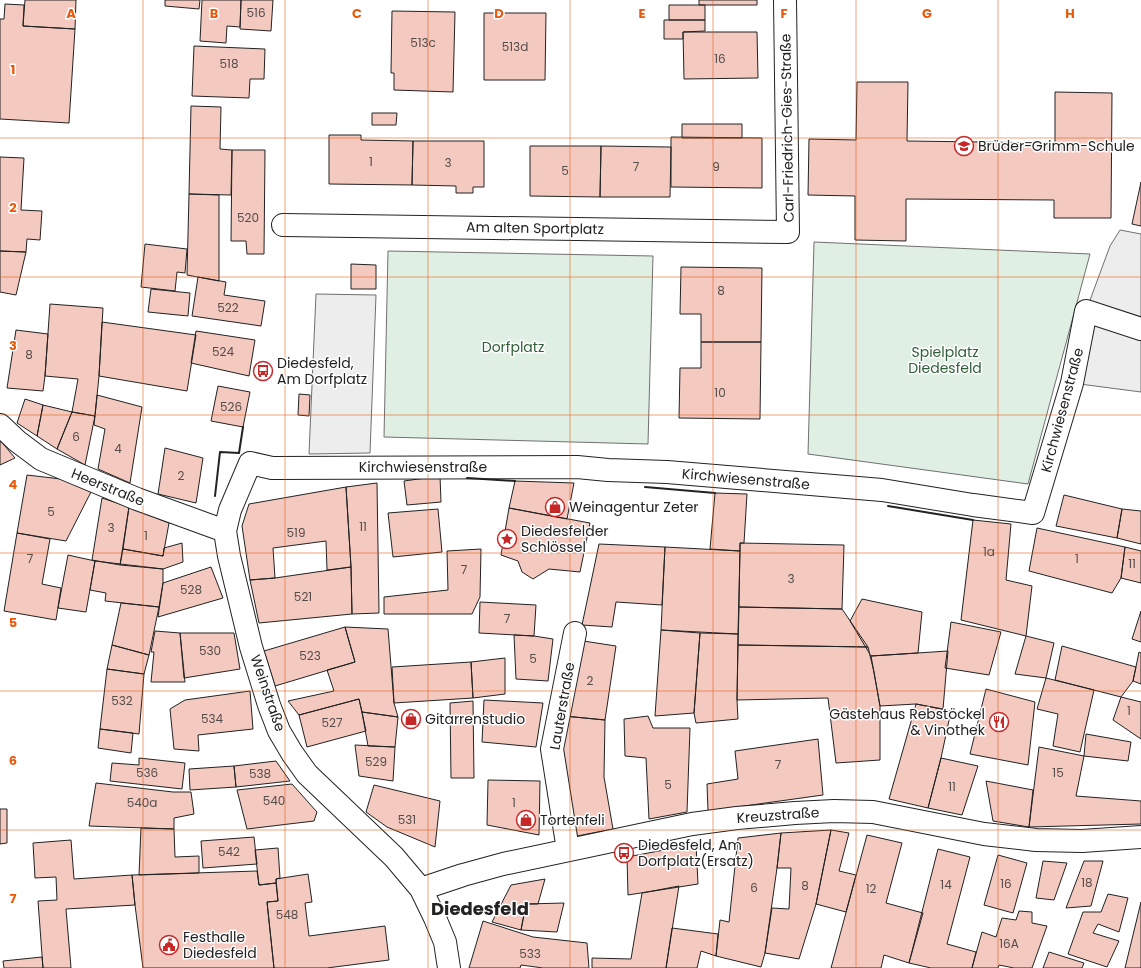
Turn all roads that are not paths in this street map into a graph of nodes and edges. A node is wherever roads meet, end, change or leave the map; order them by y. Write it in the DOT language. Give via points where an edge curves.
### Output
graph roads {
  1 [pos="785,0"];
  2 [pos="283,225"];
  3 [pos="788,232"];
  4 [pos="1141,329"];
  5 [pos="0,425"];
  6 [pos="250,463"];
  7 [pos="225,531"];
  8 [pos="575,633"];
  9 [pos="1141,837"];
  10 [pos="568,850"];
  11 [pos="421,889"];
  12 [pos="444,967"];
  1 -- 3 [label="street, Carl-Friedrich-Gies-Straße"];
  2 -- 3 [label="street, Am alten Sportplatz"];
  4 -- 6 [label="street, Kirchwiesenstraße" via="1086,312 1072,383 1033,513 882,490 667,472 577,468 272,468"];
  5 -- 7 [label="street, Heerstraße" via="41,459 137,499"];
  6 -- 7 [label="street, Weinstraße" via="230,510"];
  7 -- 11 [label="street, Weinstraße" via="232,571 262,684 280,731 292,753 307,774 394,857"];
  8 -- 10 [label="street, Lauterstraße" via="552,749"];
  9 -- 10 [label="street, Kreuzstraße" via="1082,841 1036,840 984,834 873,812 834,811 692,824"];
  10 -- 11 [label="street, Kreuzstraße" via="503,864"];
  11 -- 12 [label="street, Weinstraße" via="445,942"];
}
